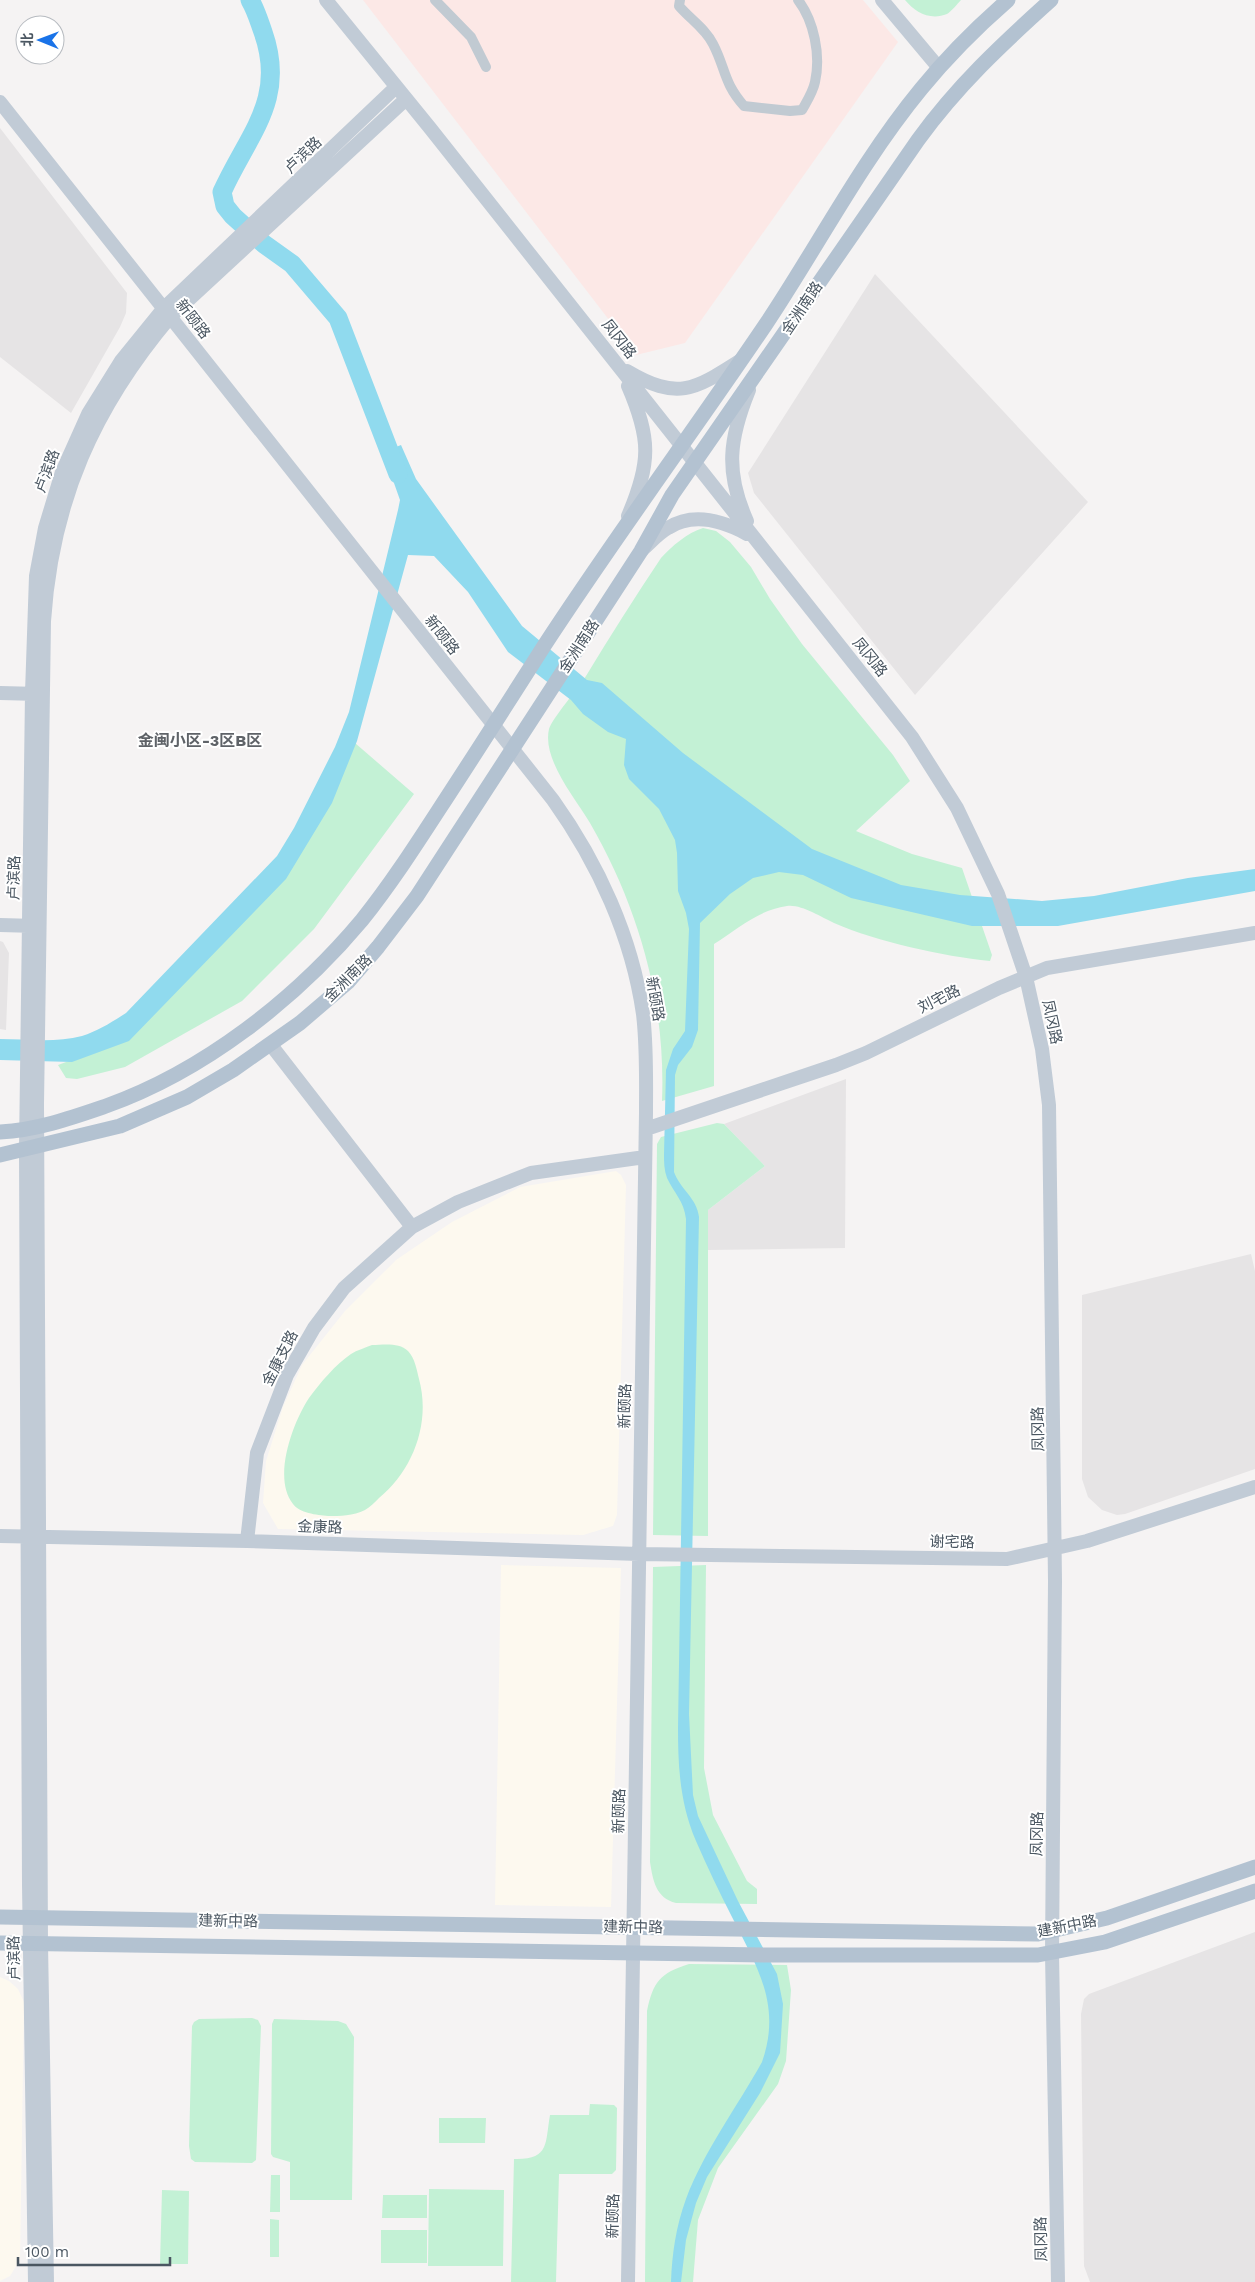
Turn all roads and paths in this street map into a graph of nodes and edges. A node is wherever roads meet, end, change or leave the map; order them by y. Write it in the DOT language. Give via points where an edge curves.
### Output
graph roads {
  1 [pos="326,0"];
  2 [pos="436,0"];
  3 [pos="680,0"];
  4 [pos="798,0"];
  5 [pos="882,0"];
  6 [pos="1008,0"];
  7 [pos="1051,0"];
  8 [pos="486,66"];
  9 [pos="939,68"];
  10 [pos="396,87"];
  11 [pos="406,99"];
  12 [pos="0,102"];
  13 [pos="269,218"];
  14 [pos="167,312"];
  15 [pos="741,360"];
  16 [pos="620,367"];
  17 [pos="755,378"];
  18 [pos="682,446"];
  19 [pos="694,462"];
  20 [pos="624,528"];
  21 [pos="754,538"];
  22 [pos="641,551"];
  23 [pos="0,693"];
  24 [pos="37,694"];
  25 [pos="493,727"];
  26 [pos="512,751"];
  27 [pos="0,925"];
  28 [pos="34,926"];
  29 [pos="1255,933"];
  30 [pos="1026,977"];
  31 [pos="271,1044"];
  32 [pos="31,1128"];
  33 [pos="646,1129"];
  34 [pos="0,1132"];
  35 [pos="31,1148"];
  36 [pos="0,1155"];
  37 [pos="645,1157"];
  38 [pos="412,1227"];
  39 [pos="1255,1487"];
  40 [pos="0,1536"];
  41 [pos="33,1537"];
  42 [pos="246,1541"];
  43 [pos="1055,1549"];
  44 [pos="639,1554"];
  45 [pos="1255,1867"];
  46 [pos="1255,1892"];
  47 [pos="0,1917"];
  48 [pos="35,1918"];
  49 [pos="634,1927"];
  50 [pos="1052,1932"];
  51 [pos="0,1943"];
  52 [pos="36,1944"];
  53 [pos="634,1953"];
  54 [pos="1052,1954"];
  55 [pos="36,2282"];
  56 [pos="47,2282"];
  57 [pos="628,2282"];
  58 [pos="1058,2282"];
  1 -- 10 [label="main road, 凤冈路"];
  2 -- 8 [label="street" via="471,37"];
  3 -- 4 [label="street" via="680,6 713,43 728,85 744,106 790,112 802,110 815,84 817,67 815,42 806,11"];
  5 -- 9 [label="main road"];
  6 -- 9 [label="main road, 金洲南路"];
  7 -- 17 [label="main road, 金洲南路" via="994,52 942,107"];
  9 -- 15 [label="main road, 金洲南路" via="910,102 852,187"];
  10 -- 11 [label="main road, 凤冈路"];
  10 -- 13 [label="main road, 卢滨路"];
  11 -- 13 [label="main road"];
  11 -- 16 [label="main road, 凤冈路"];
  12 -- 14 [label="main road, 新颐路"];
  13 -- 14 [label="main road, 卢滨路"];
  14 -- 24 [label="main road, 卢滨路" via="132,346 103,389 60,478 45,528 36,576"];
  14 -- 25 [label="main road, 新颐路"];
  15 -- 16 [label="main road" via="706,382 678,390 649,384"];
  15 -- 18 [label="main road, 金洲南路"];
  16 -- 18 [label="main road, 凤冈路"];
  16 -- 20 [label="main road" via="641,416 646,454 640,488"];
  17 -- 19 [label="main road, 金洲南路"];
  17 -- 21 [label="main road" via="740,413 731,455 734,488"];
  18 -- 19 [label="main road, 凤冈路"];
  18 -- 20 [label="main road, 金洲南路"];
  19 -- 21 [label="main road, 凤冈路"];
  19 -- 22 [label="main road, 金洲南路"];
  20 -- 25 [label="main road, 金洲南路"];
  21 -- 22 [label="main road" via="733,526 698,519 668,528"];
  21 -- 30 [label="main road, 凤冈路" via="912,737 957,808 998,894"];
  22 -- 26 [label="main road, 金洲南路"];
  23 -- 24 [label="main road"];
  24 -- 28 [label="main road, 卢滨路"];
  25 -- 26 [label="main road, 新颐路"];
  25 -- 32 [label="main road, 金洲南路" via="365,917 288,995 175,1076 122,1100"];
  26 -- 31 [label="main road, 金洲南路" via="418,896 378,947 348,982"];
  26 -- 33 [label="main road, 新颐路" via="567,820 598,874 622,932 642,1011 646,1055"];
  27 -- 28 [label="main road"];
  28 -- 32 [label="main road, 卢滨路"];
  29 -- 30 [label="main road, 刘宅路" via="1047,968"];
  30 -- 33 [label="main road, 刘宅路" via="836,1065"];
  30 -- 43 [label="main road, 凤冈路" via="1042,1049 1051,1131"];
  31 -- 35 [label="main road, 金洲南路" via="210,1084 162,1109 120,1126"];
  31 -- 38 [label="main road"];
  32 -- 34 [label="main road, 金洲南路"];
  32 -- 35 [label="main road"];
  33 -- 37 [label="main road, 新颐路"];
  35 -- 36 [label="main road, 金洲南路"];
  35 -- 41 [label="main road"];
  37 -- 38 [label="main road, 金康支路" via="531,1173 458,1202"];
  37 -- 44 [label="main road, 新颐路"];
  38 -- 42 [label="main road, 金康支路" via="344,1288 314,1328 287,1374 257,1453"];
  39 -- 43 [label="main road, 谢宅路"];
  40 -- 41 [label="main road, 金康路"];
  41 -- 42 [label="main road, 金康路"];
  41 -- 48 [label="main road, 卢滨路"];
  42 -- 44 [label="main road, 金康路"];
  43 -- 44 [label="main road, 谢宅路" via="1007,1559"];
  43 -- 50 [label="main road, 凤冈路"];
  44 -- 49 [label="main road, 新颐路"];
  45 -- 50 [label="main road, 建新中路" via="1107,1918"];
  46 -- 54 [label="main road, 建新中路" via="1105,1942"];
  47 -- 48 [label="main road, 建新中路"];
  48 -- 49 [label="main road, 建新中路"];
  48 -- 52 [label="main road, 卢滨路"];
  49 -- 50 [label="main road, 建新中路"];
  49 -- 53 [label="main road, 新颐路"];
  50 -- 54 [label="main road, 凤冈路"];
  51 -- 52 [label="main road, 建新中路"];
  52 -- 53 [label="main road, 建新中路"];
  52 -- 55 [label="main road, 卢滨路"];
  52 -- 56 [label="main road"];
  53 -- 54 [label="main road, 建新中路"];
  53 -- 57 [label="main road, 新颐路"];
  54 -- 58 [label="main road, 凤冈路"];
}
